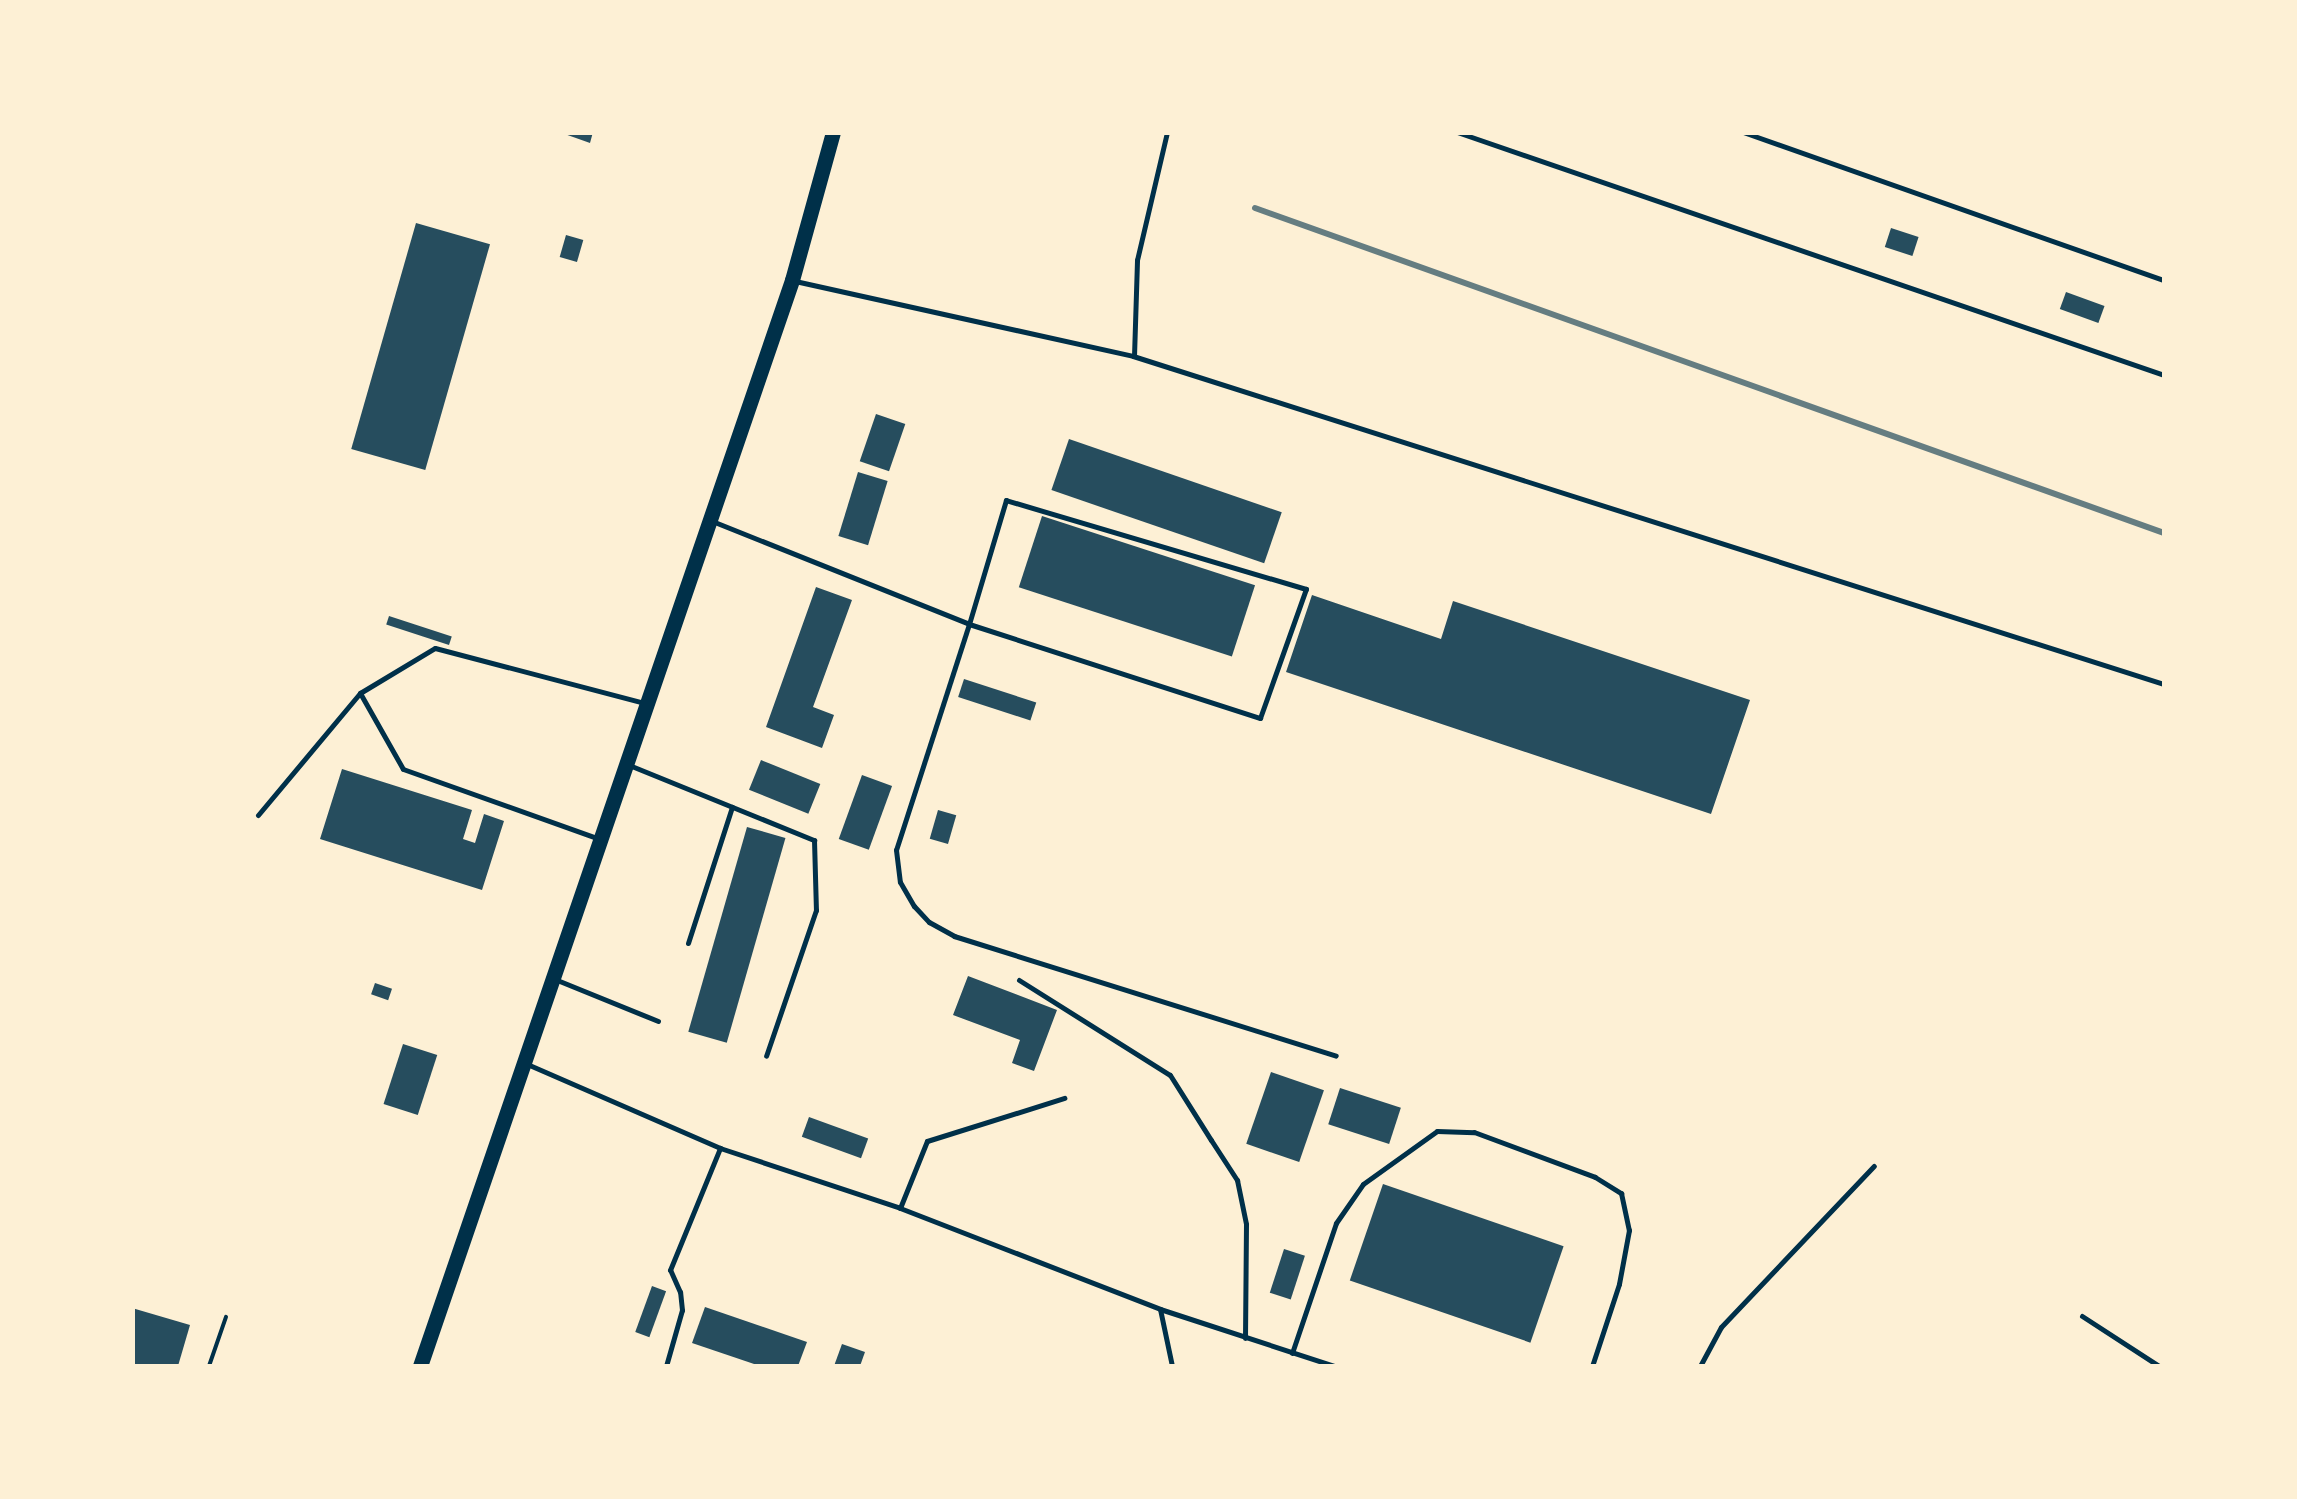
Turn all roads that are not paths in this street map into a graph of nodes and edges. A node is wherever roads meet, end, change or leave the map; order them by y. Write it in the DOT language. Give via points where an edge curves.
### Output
graph roads {
  1 [pos="834,132"];
  2 [pos="1167,132"];
  3 [pos="1457,132"];
  4 [pos="1743,132"];
  5 [pos="792,280"];
  6 [pos="2164,280"];
  7 [pos="1134,356"];
  8 [pos="2164,375"];
  9 [pos="710,520"];
  10 [pos="969,624"];
  11 [pos="2164,684"];
  12 [pos="360,692"];
  13 [pos="646,704"];
  14 [pos="626,764"];
  15 [pos="732,807"];
  16 [pos="258,815"];
  17 [pos="600,839"];
  18 [pos="688,944"];
  19 [pos="554,979"];
  20 [pos="1019,980"];
  21 [pos="658,1020"];
  22 [pos="766,1056"];
  23 [pos="1336,1056"];
  24 [pos="526,1063"];
  25 [pos="1064,1098"];
  26 [pos="720,1148"];
  27 [pos="1874,1166"];
  28 [pos="900,1208"];
  29 [pos="1160,1310"];
  30 [pos="2082,1316"];
  31 [pos="1245,1338"];
  32 [pos="1292,1353"];
  33 [pos="420,1366"];
  34 [pos="666,1366"];
  35 [pos="1172,1366"];
  36 [pos="1334,1366"];
  37 [pos="1592,1366"];
  38 [pos="1700,1366"];
  39 [pos="2159,1366"];
  1 -- 5 [label="main road"];
  2 -- 7 [label="lane" via="1137,260"];
  3 -- 8 [label="lane"];
  4 -- 6 [label="lane"];
  5 -- 7 [label="lane"];
  5 -- 9 [label="main road"];
  7 -- 11 [label="lane"];
  9 -- 10 [label="lane"];
  9 -- 13 [label="main road"];
  10 -- 10 [label="lane" via="1260,718 1306,589 1006,500"];
  10 -- 23 [label="lane" via="896,850 900,882 914,906 929,922 970,942"];
  12 -- 13 [label="lane" via="436,648"];
  12 -- 16 [label="lane"];
  12 -- 17 [label="lane" via="403,769"];
  13 -- 14 [label="main road"];
  14 -- 15 [label="lane"];
  14 -- 17 [label="main road"];
  15 -- 18 [label="lane"];
  15 -- 22 [label="lane" via="814,840 816,910"];
  17 -- 19 [label="main road"];
  19 -- 21 [label="lane"];
  19 -- 24 [label="main road"];
  20 -- 31 [label="lane" via="1170,1075 1212,1140 1237,1180 1246,1224"];
  24 -- 26 [label="lane"];
  24 -- 33 [label="main road"];
  25 -- 28 [label="lane" via="927,1141"];
  26 -- 28 [label="lane"];
  26 -- 34 [label="lane" via="670,1270 682,1310"];
  27 -- 38 [label="lane" via="1721,1327"];
  28 -- 29 [label="lane"];
  29 -- 31 [label="lane"];
  29 -- 35 [label="lane"];
  30 -- 39 [label="lane"];
  31 -- 32 [label="lane"];
  32 -- 36 [label="lane"];
  32 -- 37 [label="lane" via="1336,1223 1363,1184 1438,1131 1474,1132 1620,1193 1629,1230"];
}
